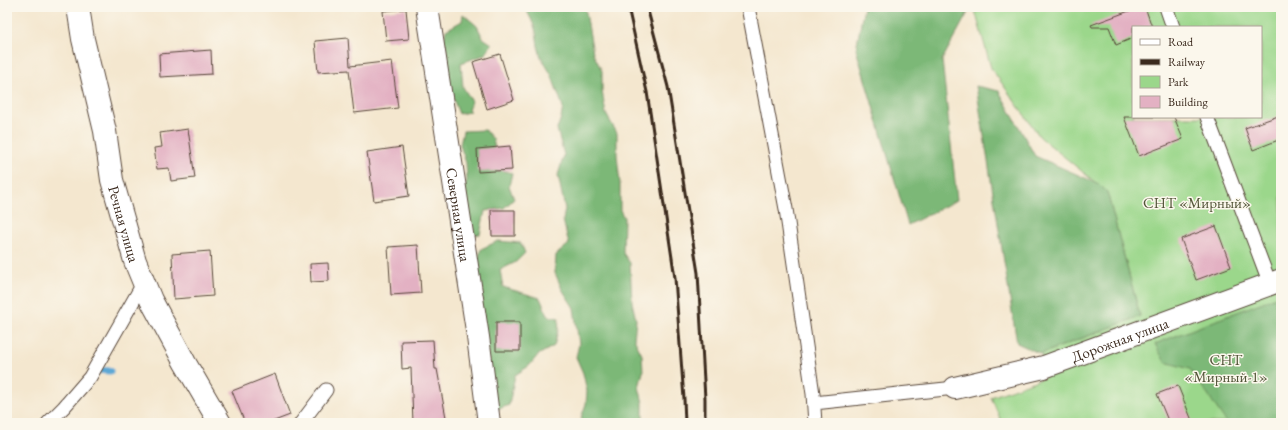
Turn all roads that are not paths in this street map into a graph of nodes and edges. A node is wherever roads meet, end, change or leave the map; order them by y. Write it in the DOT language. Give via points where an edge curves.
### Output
graph roads {
  1 [pos="78,7"];
  2 [pos="427,7"];
  3 [pos="748,7"];
  4 [pos="1166,7"];
  5 [pos="1173,26"];
  6 [pos="1207,118"];
  7 [pos="144,282"];
  8 [pos="1275,282"];
  9 [pos="955,388"];
  10 [pos="326,390"];
  11 [pos="814,403"];
  12 [pos="48,423"];
  13 [pos="220,423"];
  14 [pos="302,423"];
  15 [pos="489,423"];
  16 [pos="815,423"];
  1 -- 7 [label="street, Речная улица" via="105,131 112,180 135,261"];
  2 -- 15 [label="street, Северная улица"];
  3 -- 11 [label="lane" via="786,209"];
  4 -- 5 [label="lane"];
  6 -- 8 [label="lane"];
  7 -- 12 [label="lane" via="90,377"];
  7 -- 13 [label="street, Речная улица" via="184,363"];
  8 -- 9 [label="street, Дорожная улица" via="1044,367"];
  9 -- 11 [label="lane"];
  10 -- 14 [label="lane"];
  11 -- 16 [label="lane"];
}
